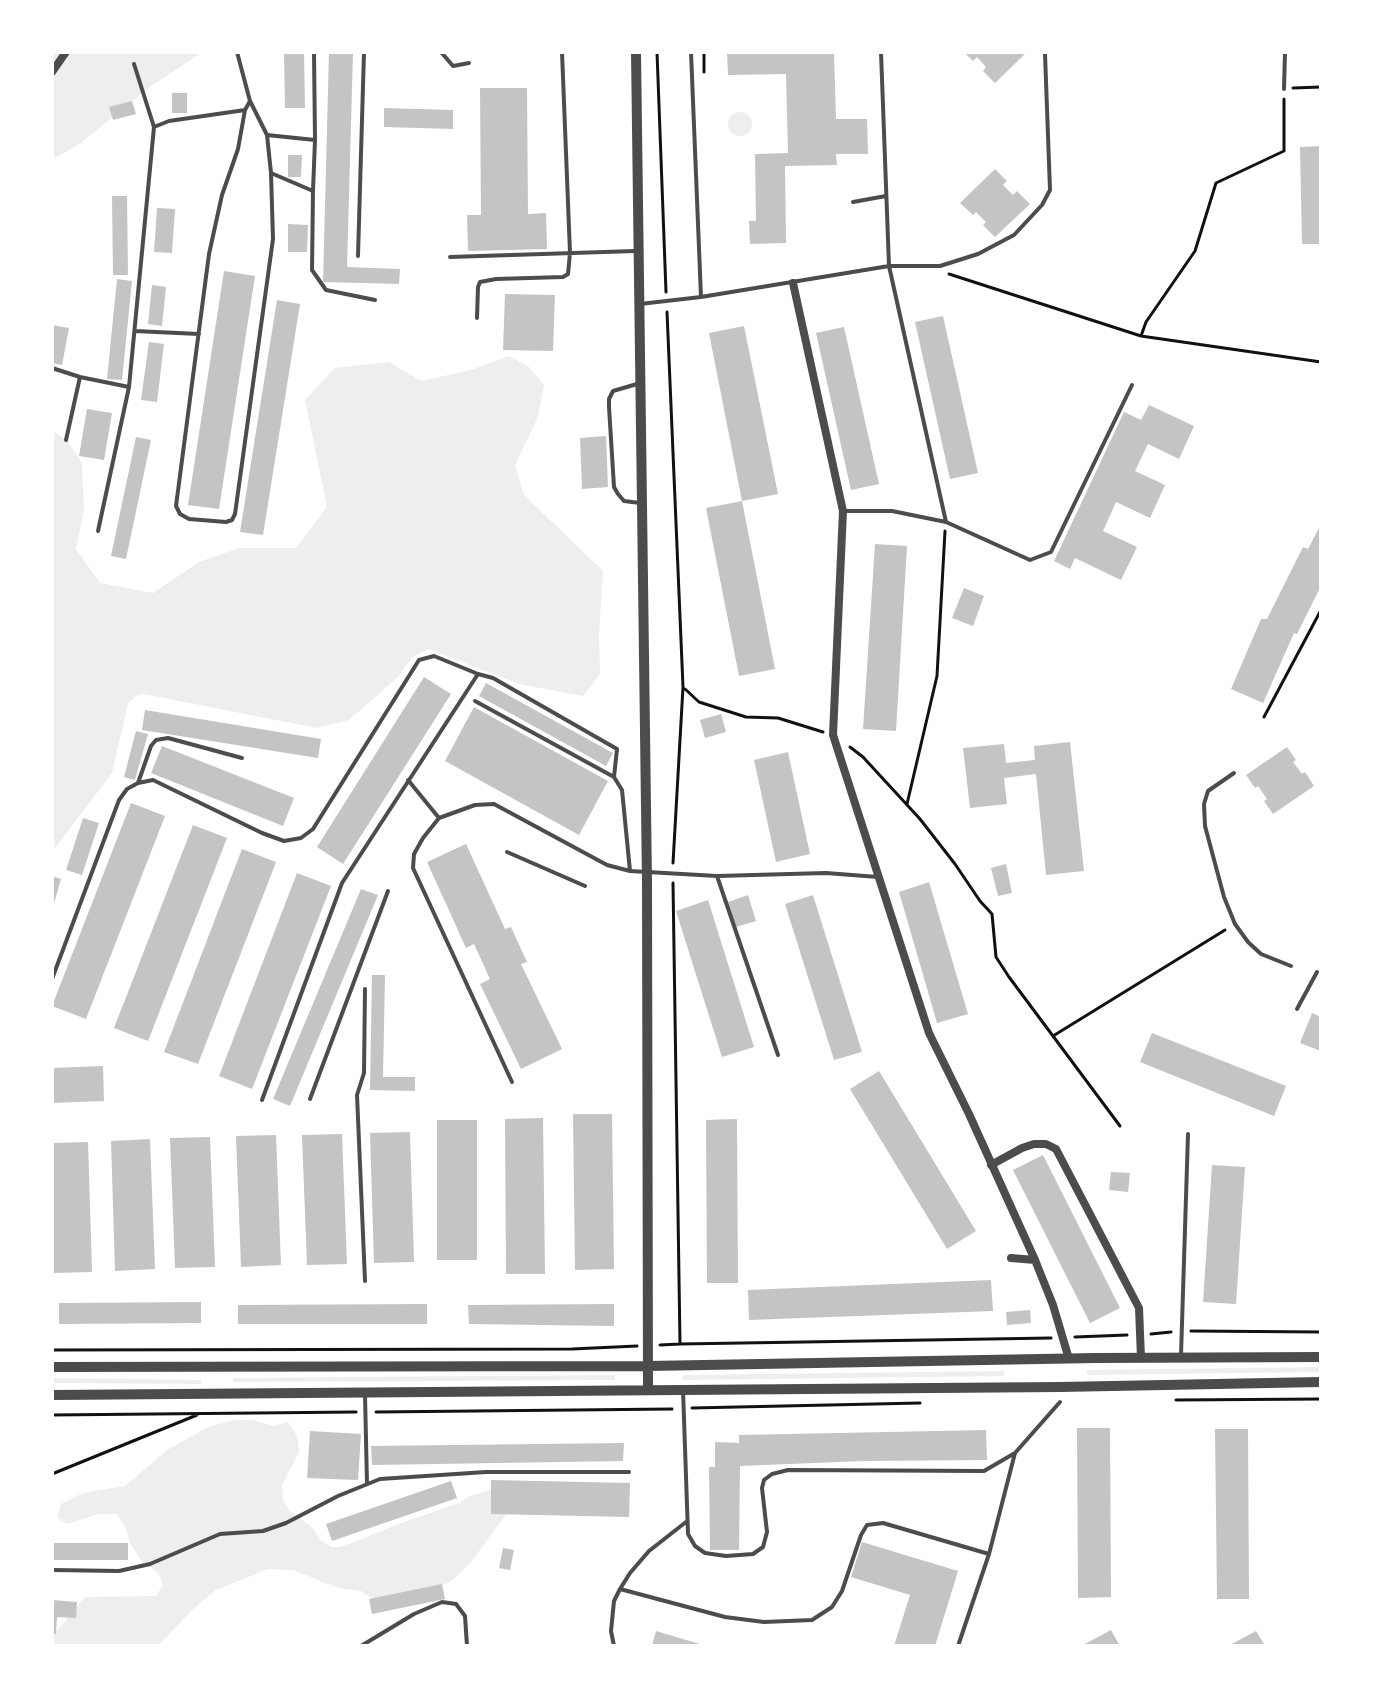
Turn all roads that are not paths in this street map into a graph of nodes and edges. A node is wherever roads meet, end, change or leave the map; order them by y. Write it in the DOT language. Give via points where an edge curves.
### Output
graph roads {
  1 [pos="66,52"];
  2 [pos="237,52"];
  3 [pos="314,52"];
  4 [pos="364,52"];
  5 [pos="441,52"];
  6 [pos="562,52"];
  7 [pos="636,52"];
  8 [pos="691,52"];
  9 [pos="881,52"];
  10 [pos="1285,52"];
  11 [pos="1045,54"];
  12 [pos="469,63"];
  13 [pos="134,64"];
  14 [pos="52,72"];
  15 [pos="1284,89"];
  16 [pos="250,101"];
  17 [pos="245,110"];
  18 [pos="154,127"];
  19 [pos="267,135"];
  20 [pos="315,140"];
  21 [pos="271,173"];
  22 [pos="313,191"];
  23 [pos="887,196"];
  24 [pos="853,202"];
  25 [pos="638,251"];
  26 [pos="570,253"];
  27 [pos="358,256"];
  28 [pos="450,257"];
  29 [pos="889,266"];
  30 [pos="793,283"];
  31 [pos="701,297"];
  32 [pos="375,300"];
  33 [pos="640,304"];
  34 [pos="477,318"];
  35 [pos="135,331"];
  36 [pos="199,334"];
  37 [pos="52,368"];
  38 [pos="80,377"];
  39 [pos="641,383"];
  40 [pos="1132,385"];
  41 [pos="129,387"];
  42 [pos="66,440"];
  43 [pos="642,503"];
  44 [pos="843,511"];
  45 [pos="946,522"];
  46 [pos="98,531"];
  47 [pos="478,674"];
  48 [pos="475,701"];
  49 [pos="242,758"];
  50 [pos="1234,773"];
  51 [pos="614,777"];
  52 [pos="408,780"];
  53 [pos="138,783"];
  54 [pos="439,818"];
  55 [pos="507,852"];
  56 [pos="630,871"];
  57 [pos="646,871"];
  58 [pos="717,876"];
  59 [pos="879,877"];
  60 [pos="585,886"];
  61 [pos="388,891"];
  62 [pos="1291,966"];
  63 [pos="1317,972"];
  64 [pos="52,979"];
  65 [pos="365,989"];
  66 [pos="1297,1009"];
  67 [pos="778,1055"];
  68 [pos="512,1082"];
  69 [pos="310,1099"];
  70 [pos="262,1100"];
  71 [pos="1188,1134"];
  72 [pos="991,1165"];
  73 [pos="1011,1258"];
  74 [pos="1035,1260"];
  75 [pos="365,1281"];
  76 [pos="1321,1357"];
  77 [pos="1141,1358"];
  78 [pos="1181,1358"];
  79 [pos="1069,1359"];
  80 [pos="648,1366"];
  81 [pos="52,1367"];
  82 [pos="1321,1382"];
  83 [pos="648,1390"];
  84 [pos="683,1390"];
  85 [pos="365,1392"];
  86 [pos="52,1395"];
  87 [pos="1060,1402"];
  88 [pos="1015,1453"];
  89 [pos="629,1472"];
  90 [pos="367,1484"];
  91 [pos="686,1522"];
  92 [pos="989,1554"];
  93 [pos="52,1570"];
  94 [pos="620,1589"];
  95 [pos="361,1646"];
  96 [pos="467,1646"];
  97 [pos="614,1646"];
  98 [pos="958,1646"];
  1 -- 14 [label="street"];
  2 -- 16 [label="lane"];
  3 -- 20 [label="lane"];
  4 -- 27 [label="lane"];
  5 -- 12 [label="lane" via="453,66"];
  6 -- 26 [label="lane"];
  7 -- 25 [label="street"];
  8 -- 31 [label="lane"];
  9 -- 23 [label="lane"];
  10 -- 15 [label="lane"];
  11 -- 29 [label="lane" via="1050,190 1042,205 1014,235 978,254 940,266"];
  13 -- 18 [label="lane"];
  16 -- 17 [label="lane"];
  16 -- 19 [label="lane"];
  17 -- 18 [label="lane"];
  17 -- 36 [label="lane" via="209,254"];
  18 -- 35 [label="lane"];
  19 -- 20 [label="lane"];
  19 -- 21 [label="lane"];
  20 -- 22 [label="lane"];
  21 -- 22 [label="lane"];
  21 -- 36 [label="lane" via="273,239 235,514 226,522 189,519 176,506"];
  22 -- 32 [label="lane" via="312,270 326,290"];
  23 -- 24 [label="lane"];
  23 -- 29 [label="lane"];
  25 -- 26 [label="lane"];
  25 -- 33 [label="street"];
  26 -- 28 [label="lane"];
  26 -- 34 [label="lane" via="566,276 480,282"];
  29 -- 30 [label="lane"];
  29 -- 45 [label="lane"];
  30 -- 31 [label="lane"];
  30 -- 44 [label="street"];
  31 -- 33 [label="lane"];
  33 -- 39 [label="street"];
  35 -- 36 [label="lane"];
  35 -- 41 [label="lane"];
  37 -- 38 [label="lane"];
  38 -- 41 [label="lane"];
  38 -- 42 [label="lane"];
  39 -- 43 [label="street"];
  39 -- 43 [label="lane" via="613,391 609,407 614,487 624,501"];
  40 -- 45 [label="lane" via="1051,552 1030,560"];
  41 -- 46 [label="lane"];
  43 -- 57 [label="street"];
  44 -- 45 [label="lane" via="892,511"];
  44 -- 59 [label="street" via="833,735"];
  47 -- 51 [label="lane" via="615,747"];
  47 -- 52 [label="lane"];
  47 -- 53 [label="lane" via="434,656 419,660 313,829 301,838 284,841 153,780"];
  48 -- 51 [label="lane"];
  49 -- 53 [label="lane" via="168,738 156,740"];
  50 -- 62 [label="lane" via="1208,791 1204,804 1224,897 1248,942 1261,954"];
  51 -- 56 [label="lane" via="622,790"];
  52 -- 54 [label="lane"];
  52 -- 70 [label="lane" via="342,883"];
  53 -- 64 [label="lane" via="119,800"];
  54 -- 56 [label="lane" via="494,804 607,865"];
  54 -- 68 [label="lane" via="414,854 413,868"];
  55 -- 60 [label="lane"];
  56 -- 57 [label="lane"];
  57 -- 58 [label="lane"];
  57 -- 80 [label="street"];
  58 -- 59 [label="lane"];
  58 -- 67 [label="lane"];
  59 -- 72 [label="street" via="929,1033"];
  61 -- 69 [label="lane"];
  63 -- 66 [label="lane"];
  65 -- 75 [label="lane" via="364,1073 357,1095"];
  71 -- 78 [label="lane"];
  72 -- 74 [label="street"];
  72 -- 77 [label="street" via="1034,1144 1056,1149 1139,1308"];
  73 -- 74 [label="street"];
  74 -- 79 [label="street"];
  76 -- 78 [label="street"];
  77 -- 78 [label="street"];
  77 -- 79 [label="street"];
  79 -- 80 [label="street"];
  80 -- 81 [label="street"];
  80 -- 83 [label="street"];
  82 -- 84 [label="street"];
  83 -- 84 [label="street"];
  83 -- 85 [label="street"];
  84 -- 91 [label="lane"];
  85 -- 86 [label="street"];
  85 -- 90 [label="lane"];
  87 -- 88 [label="lane"];
  88 -- 91 [label="lane" via="984,1471 772,1474 762,1488 767,1532 763,1547 753,1554 705,1553 695,1546"];
  88 -- 92 [label="lane"];
  89 -- 90 [label="lane" via="486,1472"];
  90 -- 93 [label="lane" via="286,1523 263,1531 220,1534 150,1564 119,1571"];
  91 -- 94 [label="lane" via="649,1551"];
  92 -- 94 [label="lane" via="883,1523 867,1525 842,1591 832,1607 812,1620 725,1617"];
  92 -- 98 [label="lane"];
  94 -- 97 [label="lane" via="614,1601"];
  95 -- 96 [label="lane" via="442,1602 456,1604 465,1616"];
}
